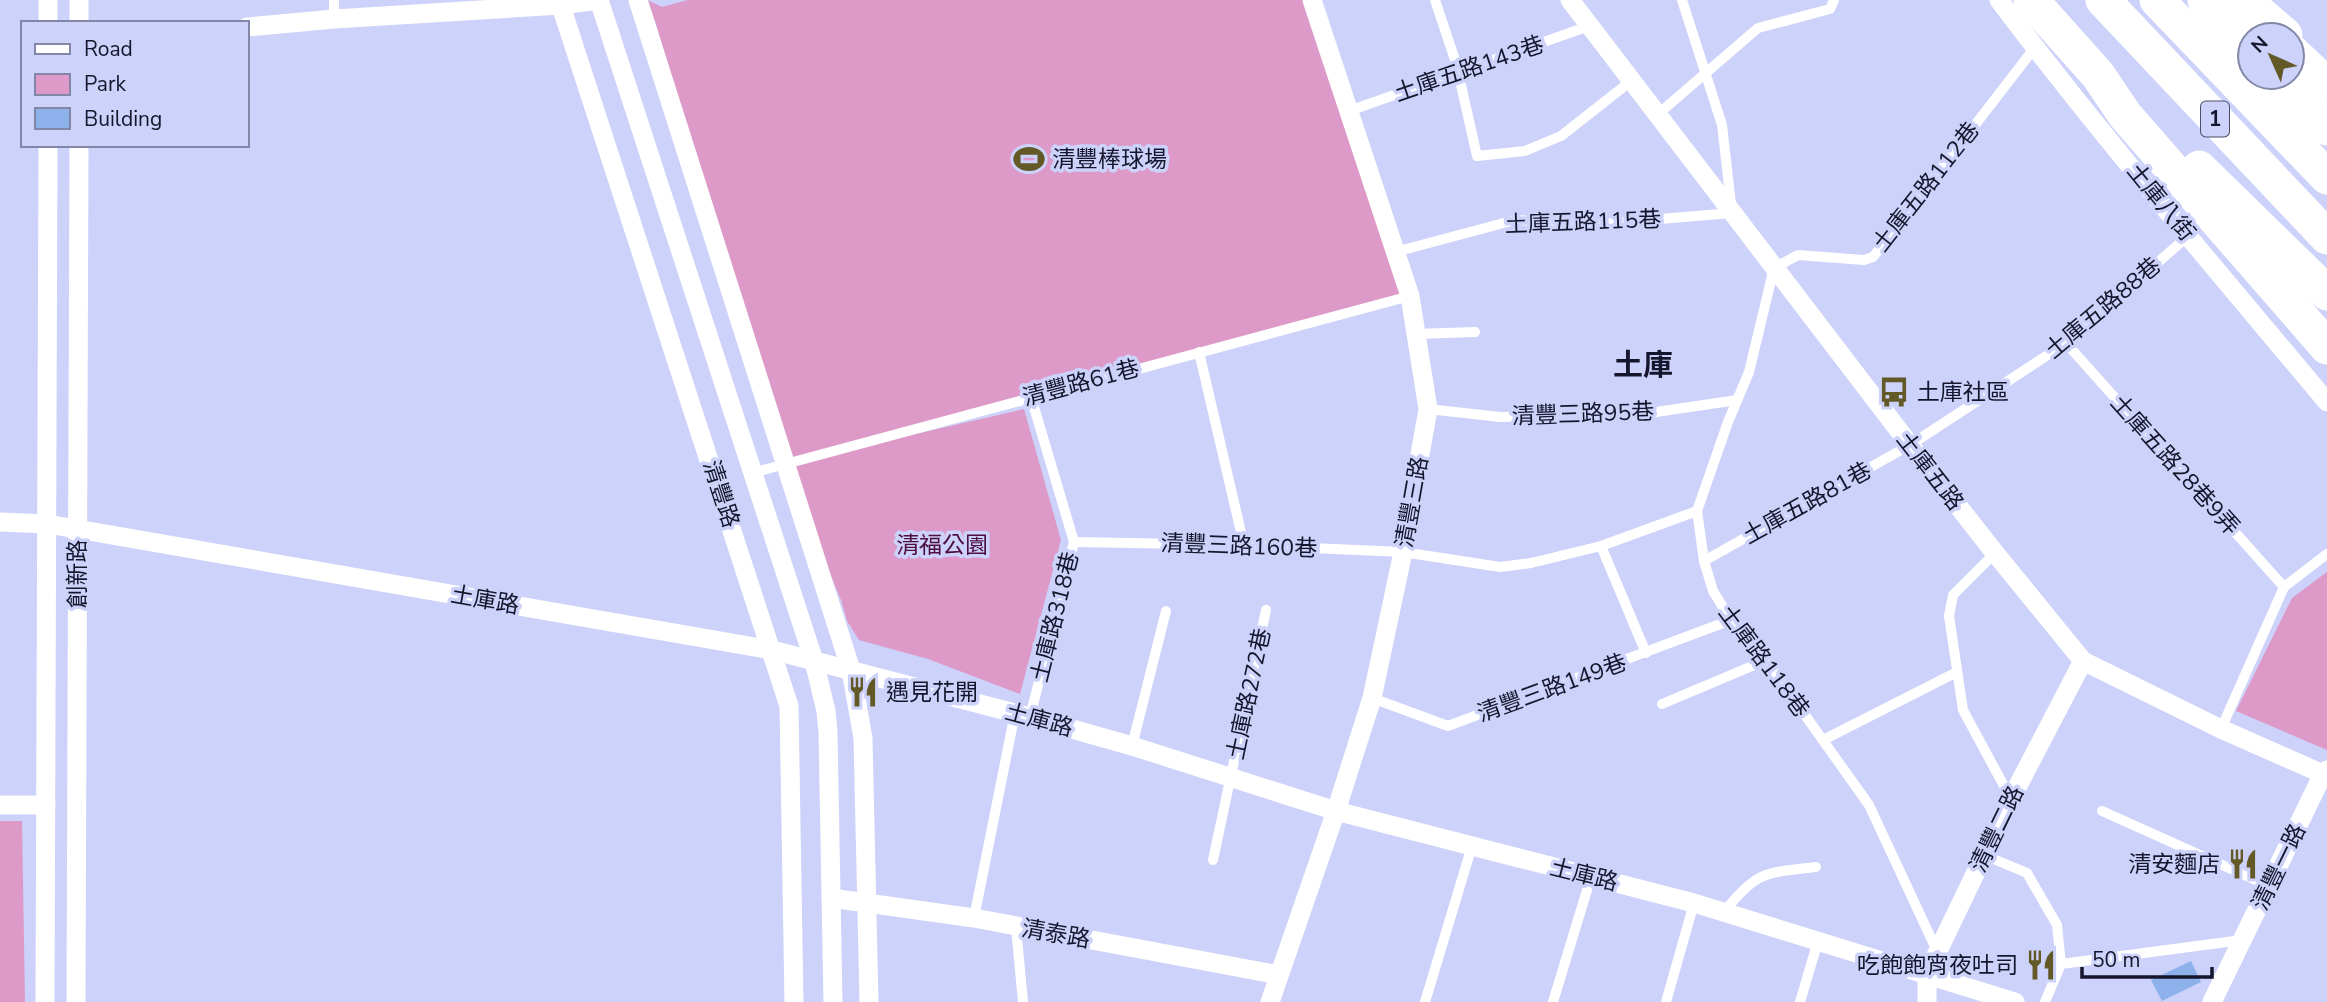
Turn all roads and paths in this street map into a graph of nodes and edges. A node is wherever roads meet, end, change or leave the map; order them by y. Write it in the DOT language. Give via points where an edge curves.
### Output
graph roads {
  1 [pos="48,0"];
  2 [pos="79,0"];
  3 [pos="599,0"];
  4 [pos="638,0"];
  5 [pos="1312,0"];
  6 [pos="1435,0"];
  7 [pos="1682,0"];
  8 [pos="1834,0"];
  9 [pos="1999,0"];
  10 [pos="2031,0"];
  11 [pos="2103,0"];
  12 [pos="2157,0"];
  13 [pos="2205,0"];
  14 [pos="2237,0"];
  15 [pos="2244,0"];
  16 [pos="1574,2"];
  17 [pos="560,3"];
  18 [pos="334,9"];
  19 [pos="48,21"];
  20 [pos="79,21"];
  21 [pos="2259,21"];
  22 [pos="2269,21"];
  23 [pos="1589,26"];
  24 [pos="248,27"];
  25 [pos="2236,33"];
  26 [pos="2039,43"];
  27 [pos="2306,53"];
  28 [pos="2306,65"];
  29 [pos="2327,71"];
  30 [pos="1458,73"];
  31 [pos="1705,74"];
  32 [pos="2098,75"];
  33 [pos="1631,82"];
  34 [pos="2327,85"];
  35 [pos="2291,91"];
  36 [pos="1349,111"];
  37 [pos="1657,115"];
  38 [pos="2327,128"];
  39 [pos="48,147"];
  40 [pos="79,147"];
  41 [pos="2327,177"];
  42 [pos="1732,213"];
  43 [pos="2188,236"];
  44 [pos="2327,237"];
  45 [pos="1395,252"];
  46 [pos="1774,268"];
  47 [pos="2327,293"];
  48 [pos="1410,296"];
  49 [pos="1475,332"];
  50 [pos="1416,334"];
  51 [pos="2066,344"];
  52 [pos="2327,347"];
  53 [pos="1199,352"];
  54 [pos="1031,397"];
  55 [pos="1737,400"];
  56 [pos="2327,402"];
  57 [pos="1428,409"];
  58 [pos="1910,445"];
  59 [pos="784,464"];
  60 [pos="752,473"];
  61 [pos="1697,511"];
  62 [pos="0,522"];
  63 [pos="47,524"];
  64 [pos="78,529"];
  65 [pos="1074,542"];
  66 [pos="1244,545"];
  67 [pos="1601,546"];
  68 [pos="1403,552"];
  69 [pos="1995,553"];
  70 [pos="2327,554"];
  71 [pos="1704,561"];
  72 [pos="2284,587"];
  73 [pos="1266,610"];
  74 [pos="1166,611"];
  75 [pos="1731,620"];
  76 [pos="772,650"];
  77 [pos="1646,653"];
  78 [pos="814,661"];
  79 [pos="1764,661"];
  80 [pos="2083,661"];
  81 [pos="851,670"];
  82 [pos="1957,672"];
  83 [pos="1372,698"];
  84 [pos="1662,704"];
  85 [pos="1023,715"];
  86 [pos="2221,729"];
  87 [pos="1823,740"];
  88 [pos="1132,746"];
  89 [pos="2325,772"];
  90 [pos="1232,778"];
  91 [pos="2011,799"];
  92 [pos="0,805"];
  93 [pos="46,805"];
  94 [pos="1336,811"];
  95 [pos="2102,811"];
  96 [pos="1472,846"];
  97 [pos="1984,855"];
  98 [pos="1213,860"];
  99 [pos="1816,867"];
  100 [pos="1591,877"];
  101 [pos="2270,886"];
  102 [pos="831,898"];
  103 [pos="868,902"];
  104 [pos="1694,904"];
  105 [pos="1724,912"];
  106 [pos="974,918"];
  107 [pos="1016,927"];
  108 [pos="2243,940"];
  109 [pos="1818,941"];
  110 [pos="1938,951"];
  111 [pos="2061,964"];
  112 [pos="1927,974"];
  113 [pos="1279,975"];
  114 [pos="45,1002"];
  115 [pos="76,1002"];
  116 [pos="794,1002"];
  117 [pos="832,1002"];
  118 [pos="869,1002"];
  119 [pos="1023,1002"];
  120 [pos="1270,1002"];
  121 [pos="1425,1002"];
  122 [pos="1553,1002"];
  123 [pos="1666,1002"];
  124 [pos="1800,1002"];
  125 [pos="1927,1002"];
  126 [pos="2015,1002"];
  127 [pos="2045,1002"];
  128 [pos="2212,1002"];
  1 -- 19 [label="street"];
  2 -- 20 [label="street"];
  3 -- 17 [label="street"];
  3 -- 60 [label="street, 清豐路"];
  4 -- 59 [label="street"];
  5 -- 36 [label="street, 清豐三路"];
  6 -- 30 [label="lane"];
  7 -- 31 [label="lane"];
  8 -- 31 [label="lane" via="1830,9 1758,28"];
  9 -- 26 [label="street, 土庫八街"];
  10 -- 32 [label="highway"];
  11 -- 44 [label="highway, 1"];
  12 -- 41 [label="highway, 1"];
  13 -- 25 [label="highway"];
  14 -- 21 [label="highway"];
  15 -- 22 [label="highway"];
  16 -- 23 [label="street, 土庫五路"];
  17 -- 18 [label="street"];
  17 -- 76 [label="street, 清豐路"];
  18 -- 24 [label="street"];
  23 -- 30 [label="lane, 土庫五路143巷"];
  23 -- 33 [label="street, 土庫五路"];
  26 -- 43 [label="street, 土庫八街"];
  26 -- 46 [label="lane, 土庫五路112巷" via="1873,257 1798,255"];
  27 -- 29 [label="highway"];
  28 -- 34 [label="highway"];
  30 -- 33 [label="lane" via="1477,156 1525,151 1561,136"];
  30 -- 36 [label="lane, 土庫五路143巷"];
  31 -- 37 [label="lane"];
  31 -- 42 [label="lane" via="1722,125"];
  32 -- 47 [label="highway" via="2143,112"];
  32 -- 52 [label="highway" via="2124,116"];
  33 -- 37 [label="street, 土庫五路"];
  35 -- 38 [label="highway"];
  36 -- 45 [label="street, 清豐三路"];
  37 -- 42 [label="street, 土庫五路"];
  39 -- 63 [label="street, 創新路"];
  40 -- 64 [label="street, 創新路"];
  42 -- 45 [label="lane, 土庫五路115巷" via="1600,224 1515,220"];
  42 -- 46 [label="street, 土庫五路"];
  43 -- 51 [label="lane, 土庫五路88巷"];
  43 -- 56 [label="street, 土庫八街"];
  45 -- 48 [label="street, 清豐三路"];
  46 -- 55 [label="lane, 土庫路118巷" via="1749,372"];
  46 -- 58 [label="street, 土庫五路"];
  48 -- 50 [label="street, 清豐三路"];
  48 -- 53 [label="lane, 清豐路61巷"];
  49 -- 50 [label="lane"];
  50 -- 57 [label="street, 清豐三路"];
  51 -- 58 [label="lane, 土庫五路88巷"];
  51 -- 72 [label="lane, 土庫五路28巷9弄"];
  53 -- 54 [label="lane, 清豐路61巷"];
  53 -- 66 [label="lane"];
  54 -- 59 [label="lane, 清豐路61巷"];
  54 -- 65 [label="lane, 土庫路318巷"];
  55 -- 57 [label="lane, 清豐三路95巷" via="1636,415 1500,417"];
  55 -- 61 [label="lane, 土庫路118巷"];
  57 -- 68 [label="street, 清豐三路"];
  58 -- 69 [label="street, 土庫五路"];
  58 -- 71 [label="lane, 土庫五路81巷"];
  59 -- 60 [label="lane, 清豐路61巷"];
  59 -- 81 [label="street"];
  60 -- 78 [label="street, 清豐路"];
  61 -- 67 [label="lane, 清豐三路160巷"];
  61 -- 71 [label="lane, 土庫路118巷"];
  62 -- 63 [label="street, 土庫路"];
  63 -- 64 [label="street, 土庫路"];
  63 -- 93 [label="street, 創新路"];
  64 -- 76 [label="street, 土庫路"];
  64 -- 115 [label="street, 創新路"];
  65 -- 66 [label="lane, 清豐三路160巷"];
  65 -- 85 [label="lane, 土庫路318巷"];
  66 -- 68 [label="lane, 清豐三路160巷"];
  67 -- 68 [label="lane, 清豐三路160巷" via="1500,567"];
  67 -- 77 [label="lane"];
  68 -- 83 [label="street, 清豐三路"];
  69 -- 80 [label="street, 土庫五路"];
  69 -- 82 [label="lane" via="1953,595 1949,616"];
  70 -- 72 [label="lane"];
  71 -- 75 [label="lane, 土庫路118巷" via="1713,591"];
  72 -- 86 [label="lane"];
  73 -- 90 [label="lane, 土庫路272巷"];
  74 -- 88 [label="lane"];
  75 -- 77 [label="lane, 清豐三路149巷"];
  75 -- 79 [label="lane, 土庫路118巷"];
  76 -- 78 [label="street, 土庫路"];
  76 -- 116 [label="street, 清豐路" via="789,706"];
  77 -- 83 [label="lane, 清豐三路149巷" via="1448,726"];
  78 -- 81 [label="street, 土庫路"];
  78 -- 102 [label="street, 清豐路" via="828,732"];
  79 -- 84 [label="lane"];
  79 -- 87 [label="lane, 土庫路118巷"];
  80 -- 86 [label="street, 土庫五路"];
  80 -- 91 [label="street, 清豐二路"];
  81 -- 85 [label="street, 土庫路"];
  81 -- 103 [label="street" via="863,738"];
  82 -- 87 [label="lane"];
  82 -- 91 [label="lane" via="1963,710"];
  83 -- 94 [label="street, 清豐三路"];
  85 -- 88 [label="street, 土庫路"];
  85 -- 106 [label="lane, 土庫路318巷"];
  86 -- 89 [label="street, 土庫五路"];
  87 -- 110 [label="lane, 土庫路118巷" via="1869,805"];
  88 -- 90 [label="street, 土庫路"];
  89 -- 101 [label="street, 清豐一路"];
  90 -- 94 [label="street, 土庫路"];
  90 -- 98 [label="lane, 土庫路272巷"];
  91 -- 97 [label="street, 清豐二路"];
  92 -- 93 [label="street"];
  93 -- 114 [label="street, 創新路"];
  94 -- 96 [label="street, 土庫路"];
  94 -- 113 [label="street, 清豐三路"];
  95 -- 101 [label="lane"];
  96 -- 100 [label="street, 土庫路"];
  96 -- 121 [label="lane"];
  97 -- 110 [label="street, 清豐二路"];
  97 -- 111 [label="lane" via="2027,873 2057,925"];
  99 -- 105 [label="lane" via="1768,872 1744,887"];
  100 -- 104 [label="street, 土庫路"];
  100 -- 122 [label="lane"];
  101 -- 108 [label="street, 清豐一路"];
  102 -- 103 [label="street, 清泰路"];
  102 -- 117 [label="street, 清豐路"];
  103 -- 106 [label="street, 清泰路"];
  103 -- 118 [label="street"];
  104 -- 105 [label="street, 土庫路"];
  104 -- 123 [label="lane"];
  105 -- 109 [label="street, 土庫路"];
  106 -- 107 [label="street, 清泰路"];
  107 -- 113 [label="street, 清泰路"];
  107 -- 119 [label="lane"];
  108 -- 111 [label="lane"];
  108 -- 128 [label="street, 清豐一路"];
  109 -- 112 [label="street, 土庫路"];
  109 -- 124 [label="lane"];
  110 -- 112 [label="street, 清豐二路"];
  111 -- 127 [label="lane"];
  112 -- 125 [label="street, 清豐二路"];
  112 -- 126 [label="street, 土庫路"];
  113 -- 120 [label="street, 清豐三路"];
}
